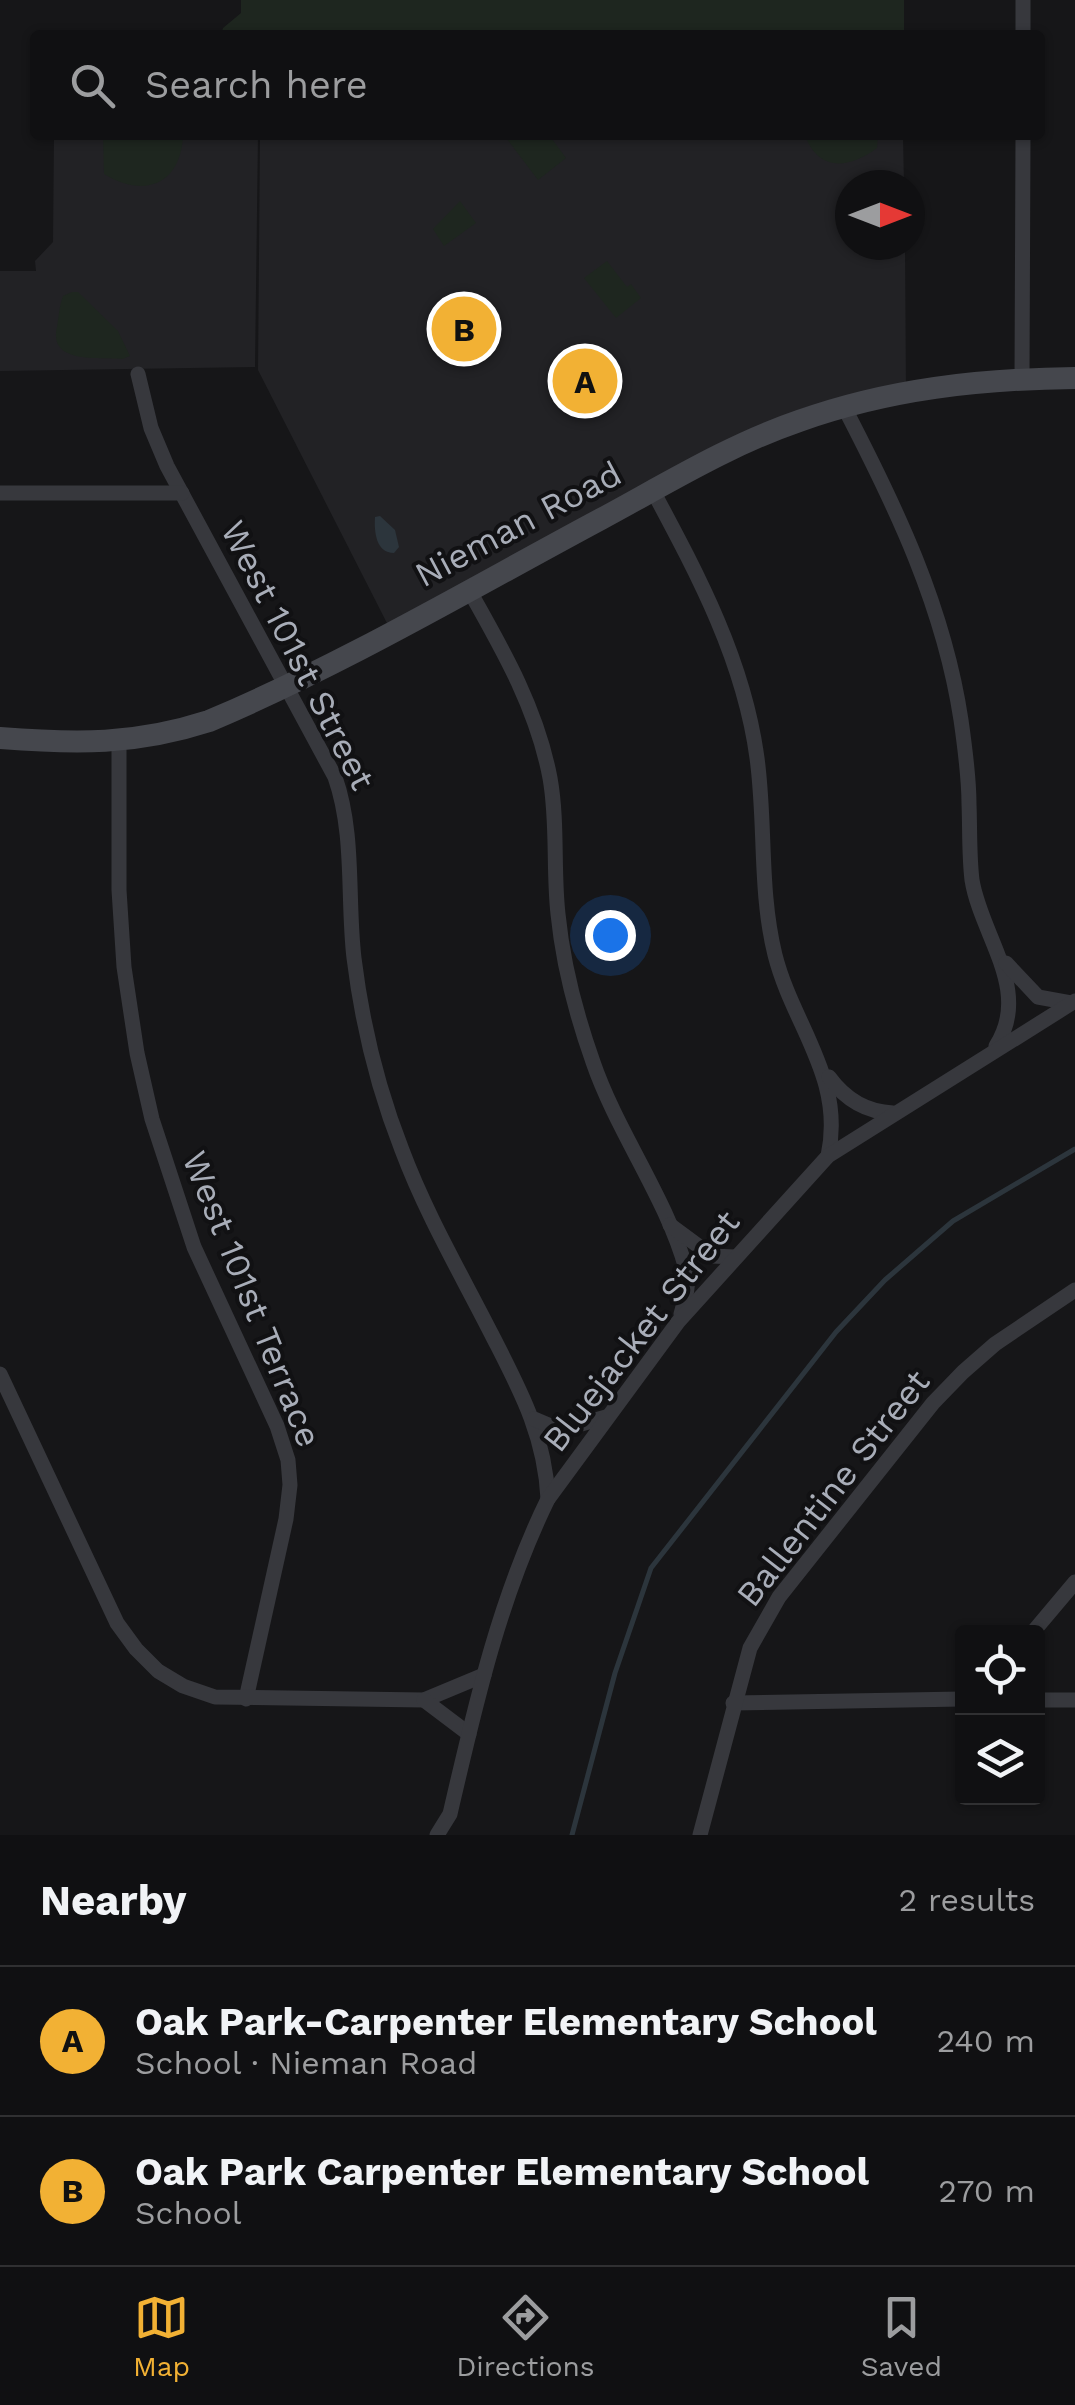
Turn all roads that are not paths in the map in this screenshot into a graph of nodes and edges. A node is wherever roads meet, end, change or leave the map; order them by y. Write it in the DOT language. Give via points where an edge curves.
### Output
graph roads {
  1 [pos="1023,0"];
  2 [pos="1023,30"];
  3 [pos="1022,140"];
  4 [pos="138,374"];
  5 [pos="1022,378"];
  6 [pos="1075,378"];
  7 [pos="844,407"];
  8 [pos="653,491"];
  9 [pos="0,493"];
  10 [pos="182,493"];
  11 [pos="470,590"];
  12 [pos="285,685"];
  13 [pos="0,738"];
  14 [pos="119,740"];
  15 [pos="993,943"];
  16 [pos="1073,1002"];
  17 [pos="994,1049"];
  18 [pos="820,1066"];
  19 [pos="893,1113"];
  20 [pos="828,1156"];
  21 [pos="667,1223"];
  22 [pos="735,1257"];
  23 [pos="1075,1290"];
  24 [pos="678,1322"];
  25 [pos="1,1379"];
  26 [pos="608,1416"];
  27 [pos="534,1419"];
  28 [pos="548,1499"];
  29 [pos="1075,1582"];
  30 [pos="1041,1625"];
  31 [pos="484,1675"];
  32 [pos="246,1699"];
  33 [pos="424,1700"];
  34 [pos="955,1700"];
  35 [pos="1046,1700"];
  36 [pos="1075,1700"];
  37 [pos="733,1702"];
  38 [pos="469,1734"];
  39 [pos="437,1835"];
  40 [pos="700,1835"];
  1 -- 2 [label="street"];
  3 -- 5 [label="street"];
  4 -- 10 [label="street, West 101st Street" via="151,428"];
  5 -- 6 [label="street, Nieman Road"];
  5 -- 7 [label="street, Nieman Road" via="917,389"];
  7 -- 8 [label="street, Nieman Road" via="737,447"];
  7 -- 15 [label="street" via="908,534 936,611 965,748 972,878"];
  8 -- 11 [label="street, Nieman Road"];
  8 -- 18 [label="street" via="733,656 757,758 775,954"];
  9 -- 10 [label="street"];
  10 -- 12 [label="street, West 101st Street"];
  11 -- 12 [label="street, Nieman Road"];
  11 -- 21 [label="street" via="540,734 554,818 558,913 579,1023 602,1090"];
  12 -- 14 [label="street, Nieman Road" via="176,732"];
  12 -- 27 [label="street, West 101st Street" via="344,802 365,1026 402,1150"];
  13 -- 14 [label="street, Nieman Road"];
  14 -- 32 [label="street, West 101st Terrace" via="124,967 152,1119 194,1247 288,1460 286,1520"];
  15 -- 16 [label="street" via="1038,997"];
  15 -- 17 [label="street" via="1010,1000"];
  16 -- 17 [label="street, Bluejacket Street"];
  17 -- 19 [label="street, Bluejacket Street"];
  18 -- 19 [label="street" via="851,1100"];
  18 -- 20 [label="street" via="833,1112"];
  19 -- 20 [label="street, Bluejacket Street"];
  20 -- 22 [label="street, Bluejacket Street"];
  21 -- 22 [label="street" via="712,1256"];
  21 -- 24 [label="street" via="687,1272"];
  22 -- 24 [label="street, Bluejacket Street"];
  23 -- 37 [label="street, Ballentine Street" via="995,1344 933,1403 770,1611"];
  24 -- 26 [label="street, Bluejacket Street"];
  25 -- 32 [label="street" via="136,1650 183,1686 214,1698"];
  26 -- 27 [label="street" via="560,1430"];
  26 -- 28 [label="street, Bluejacket Street"];
  27 -- 28 [label="street, West 101st Street"];
  28 -- 31 [label="street, Bluejacket Street" via="514,1576"];
  29 -- 30 [label="street"];
  31 -- 33 [label="street"];
  31 -- 38 [label="street, Bluejacket Street"];
  32 -- 33 [label="street"];
  33 -- 38 [label="street"];
  34 -- 37 [label="street"];
  35 -- 36 [label="street"];
  37 -- 40 [label="street, Ballentine Street"];
  38 -- 39 [label="street, Bluejacket Street" via="450,1814"];
}
